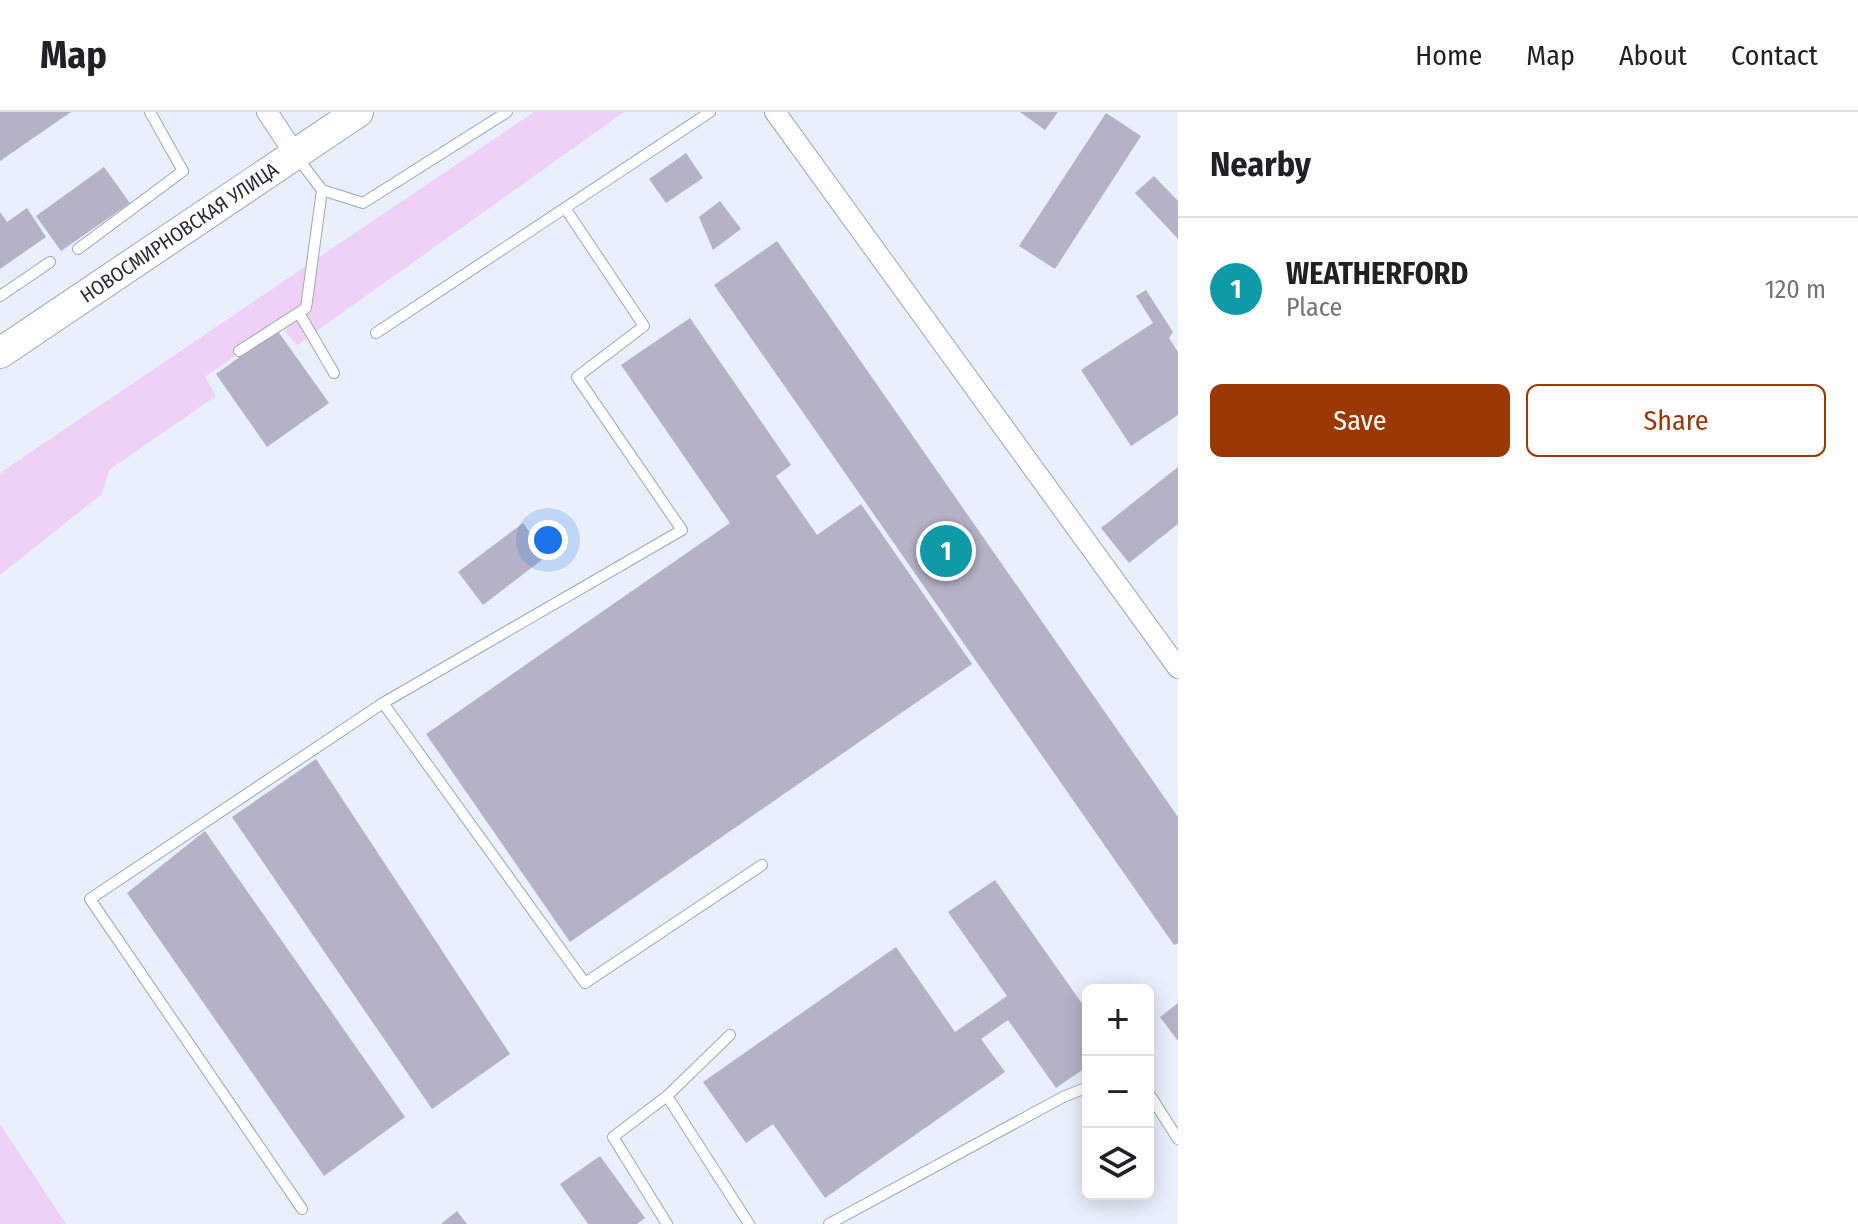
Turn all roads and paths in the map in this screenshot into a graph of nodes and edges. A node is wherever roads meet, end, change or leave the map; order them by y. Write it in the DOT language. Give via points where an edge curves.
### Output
graph roads {
  1 [pos="150,112"];
  2 [pos="267,112"];
  3 [pos="358,112"];
  4 [pos="507,112"];
  5 [pos="710,112"];
  6 [pos="775,112"];
  7 [pos="295,154"];
  8 [pos="322,190"];
  9 [pos="565,208"];
  10 [pos="78,249"];
  11 [pos="50,262"];
  12 [pos="0,296"];
  13 [pos="299,313"];
  14 [pos="376,333"];
  15 [pos="239,351"];
  16 [pos="0,353"];
  17 [pos="334,373"];
  18 [pos="1178,668"];
  19 [pos="383,703"];
  20 [pos="762,865"];
  21 [pos="730,1035"];
  22 [pos="1082,1089"];
  23 [pos="667,1096"];
  24 [pos="1154,1101"];
  25 [pos="1178,1139"];
  26 [pos="302,1209"];
  27 [pos="667,1224"];
  28 [pos="749,1224"];
  29 [pos="829,1224"];
  1 -- 10 [label="lane" via="183,171"];
  2 -- 7 [label="street"];
  3 -- 7 [label="street, НОВОСМИРНОВСКАЯ УЛИЦА"];
  4 -- 8 [label="lane" via="363,203"];
  5 -- 9 [label="lane"];
  6 -- 18 [label="street"];
  7 -- 8 [label="lane"];
  7 -- 16 [label="street, НОВОСМИРНОВСКАЯ УЛИЦА"];
  8 -- 13 [label="lane" via="306,308"];
  9 -- 14 [label="lane"];
  9 -- 19 [label="lane" via="644,326 577,377 682,530"];
  11 -- 12 [label="lane"];
  13 -- 15 [label="lane"];
  13 -- 17 [label="lane"];
  19 -- 20 [label="lane" via="585,983"];
  19 -- 26 [label="lane" via="90,899"];
  21 -- 23 [label="lane"];
  22 -- 29 [label="lane"];
  23 -- 27 [label="lane" via="613,1137"];
  23 -- 28 [label="lane"];
  24 -- 25 [label="lane"];
}
